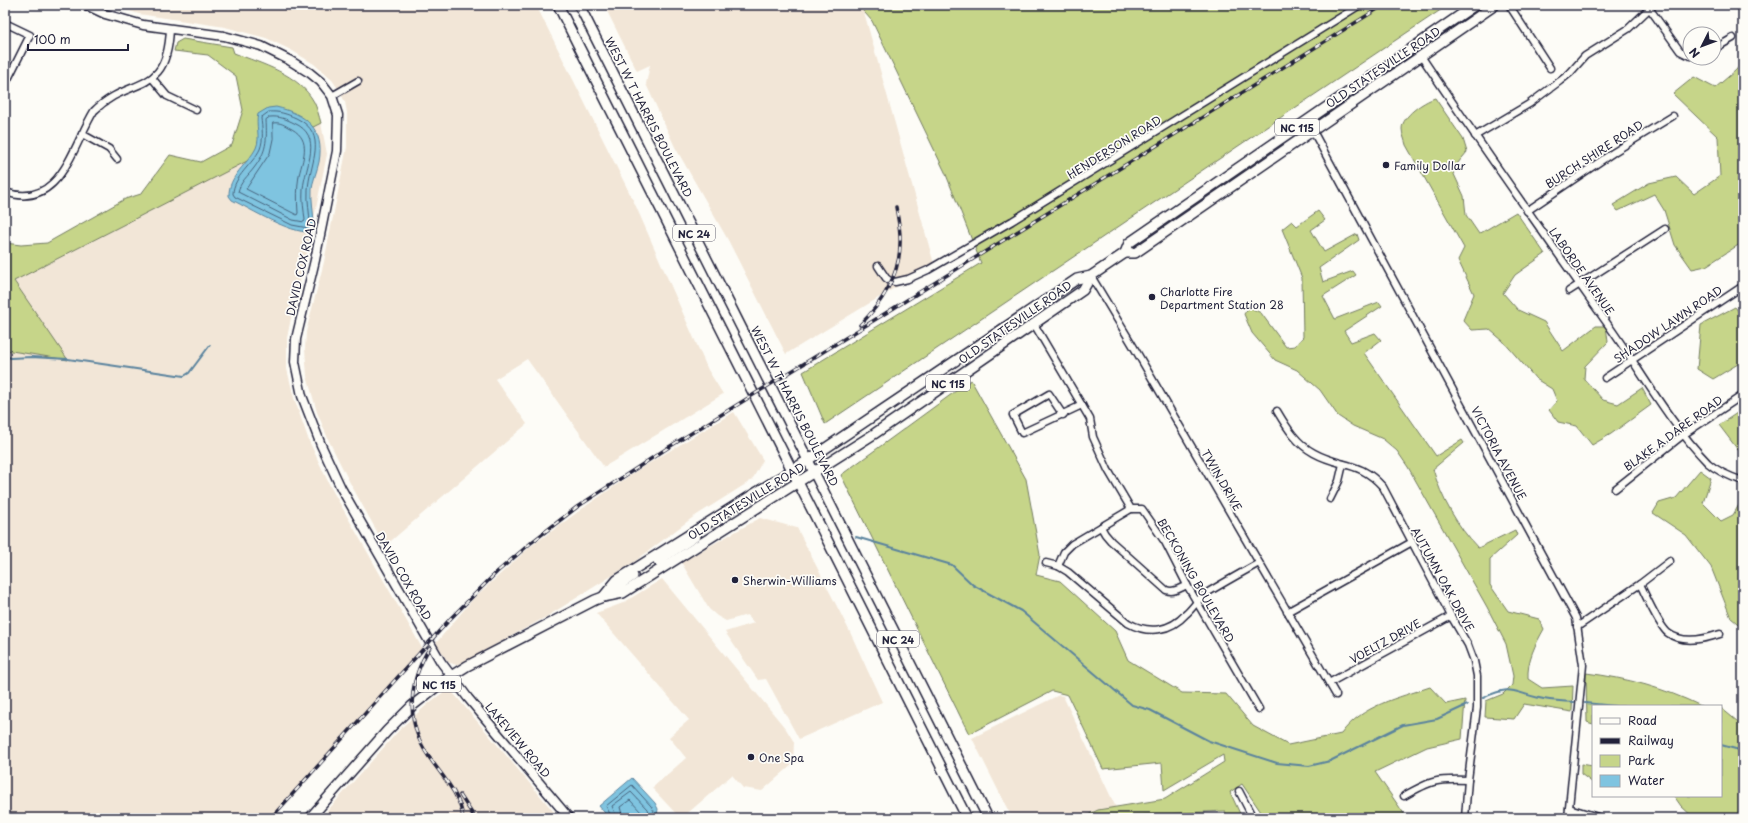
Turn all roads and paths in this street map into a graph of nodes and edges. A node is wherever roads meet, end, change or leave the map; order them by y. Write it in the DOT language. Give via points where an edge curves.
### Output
graph roads {
  1 [pos="86,5"];
  2 [pos="558,5"];
  3 [pos="579,5"];
  4 [pos="1360,5"];
  5 [pos="1475,5"];
  6 [pos="1495,5"];
  7 [pos="1509,5"];
  8 [pos="1650,6"];
  9 [pos="5,22"];
  10 [pos="170,29"];
  11 [pos="1733,38"];
  12 [pos="1722,44"];
  13 [pos="1682,52"];
  14 [pos="1421,56"];
  15 [pos="1550,68"];
  16 [pos="8,73"];
  17 [pos="152,78"];
  18 [pos="358,81"];
  19 [pos="5,85"];
  20 [pos="332,96"];
  21 [pos="196,110"];
  22 [pos="1673,116"];
  23 [pos="1307,120"];
  24 [pos="1312,130"];
  25 [pos="82,134"];
  26 [pos="1474,136"];
  27 [pos="117,159"];
  28 [pos="5,192"];
  29 [pos="1527,211"];
  30 [pos="1665,229"];
  31 [pos="1126,253"];
  32 [pos="878,266"];
  33 [pos="1091,276"];
  34 [pos="1580,284"];
  35 [pos="1743,286"];
  36 [pos="1569,292"];
  37 [pos="1034,324"];
  38 [pos="1633,360"];
  39 [pos="1605,378"];
  40 [pos="1743,395"];
  41 [pos="1082,405"];
  42 [pos="1277,411"];
  43 [pos="1063,415"];
  44 [pos="1684,435"];
  45 [pos="808,460"];
  46 [pos="1343,464"];
  47 [pos="792,470"];
  48 [pos="815,472"];
  49 [pos="1743,481"];
  50 [pos="798,483"];
  51 [pos="1615,489"];
  52 [pos="1330,499"];
  53 [pos="1130,509"];
  54 [pos="718,516"];
  55 [pos="1101,527"];
  56 [pos="1412,542"];
  57 [pos="1670,561"];
  58 [pos="1046,563"];
  59 [pos="1259,563"];
  60 [pos="1058,566"];
  61 [pos="1640,584"];
  62 [pos="1187,585"];
  63 [pos="608,596"];
  64 [pos="1197,602"];
  65 [pos="1287,612"];
  66 [pos="1451,616"];
  67 [pos="1577,627"];
  68 [pos="1720,634"];
  69 [pos="451,676"];
  70 [pos="1329,683"];
  71 [pos="1336,695"];
  72 [pos="1259,709"];
  73 [pos="1468,780"];
  74 [pos="1239,791"];
  75 [pos="1404,796"];
  76 [pos="1569,808"];
  77 [pos="310,818"];
  78 [pos="569,818"];
  79 [pos="967,818"];
  80 [pos="988,818"];
  81 [pos="1254,818"];
  82 [pos="1465,818"];
  83 [pos="1568,818"];
  84 [pos="1601,818"];
  1 -- 10 [label="main road, DAVID COX ROAD" via="124,20"];
  2 -- 47 [label="main road, NC 24"];
  3 -- 45 [label="main road, WEST W T HARRIS BOULEVARD / NC 24"];
  4 -- 32 [label="street, HENDERSON ROAD" via="1012,222 928,270 895,282 886,278"];
  5 -- 23 [label="main road, OLD STATESVILLE ROAD / NC 115"];
  6 -- 14 [label="main road, OLD STATESVILLE ROAD / NC 115"];
  7 -- 15 [label="street"];
  8 -- 13 [label="street"];
  8 -- 26 [label="street" via="1628,29 1585,56 1570,73 1529,104"];
  9 -- 16 [label="street" via="30,35"];
  10 -- 17 [label="street" via="169,49 164,62"];
  10 -- 20 [label="main road, DAVID COX ROAD" via="224,36 261,46 310,73"];
  11 -- 12 [label="street"];
  14 -- 24 [label="main road, OLD STATESVILLE ROAD / NC 115"];
  14 -- 26 [label="street, LABORDE AVENUE"];
  16 -- 19 [label="street"];
  17 -- 21 [label="street" via="167,96"];
  17 -- 25 [label="street" via="102,103"];
  18 -- 20 [label="street"];
  20 -- 69 [label="main road, DAVID COX ROAD" via="338,115 337,151 296,339 297,374 309,416 341,488"];
  22 -- 29 [label="street, BURCH SHIRE ROAD" via="1614,152"];
  23 -- 24 [label="street, VICTORIA AVENUE"];
  23 -- 31 [label="main road, OLD STATESVILLE ROAD / NC 115" via="1129,242"];
  24 -- 31 [label="main road, OLD STATESVILLE ROAD / NC 115" via="1135,253"];
  24 -- 67 [label="street, VICTORIA AVENUE" via="1576,618"];
  25 -- 27 [label="street" via="109,148"];
  25 -- 28 [label="street" via="62,173 47,189 29,195"];
  26 -- 29 [label="street, LABORDE AVENUE"];
  29 -- 34 [label="street, LABORDE AVENUE"];
  30 -- 34 [label="street"];
  31 -- 33 [label="main road, OLD STATESVILLE ROAD / NC 115"];
  33 -- 37 [label="main road, OLD STATESVILLE ROAD / NC 115" via="1083,290"];
  33 -- 45 [label="main road, OLD STATESVILLE ROAD / NC 115" via="1077,279"];
  33 -- 59 [label="street, TWIN DRIVE"];
  34 -- 36 [label="street"];
  34 -- 38 [label="street, LABORDE AVENUE"];
  35 -- 38 [label="street, SHADOW LAWN ROAD"];
  37 -- 41 [label="street"];
  37 -- 48 [label="main road, OLD STATESVILLE ROAD / NC 115"];
  38 -- 39 [label="street, SHADOW LAWN ROAD"];
  38 -- 44 [label="street, LABORDE AVENUE"];
  40 -- 44 [label="street, BLAKE A DARE ROAD"];
  41 -- 43 [label="street"];
  41 -- 53 [label="street" via="1090,419 1093,437 1108,470"];
  42 -- 46 [label="street, AUTUMN OAK DRIVE" via="1285,425 1304,446 1314,454"];
  43 -- 43 [label="street" via="1022,433 1013,415 1050,394"];
  44 -- 49 [label="street, LABORDE AVENUE" via="1720,472"];
  44 -- 51 [label="street, BLAKE A DARE ROAD"];
  45 -- 47 [label="main road, OLD STATESVILLE ROAD / NC 115"];
  45 -- 48 [label="main road, WEST W T HARRIS BOULEVARD / NC 24"];
  46 -- 52 [label="street" via="1339,481"];
  46 -- 56 [label="street, AUTUMN OAK DRIVE" via="1354,466 1374,476 1383,487"];
  47 -- 50 [label="main road, NC 24"];
  47 -- 54 [label="main road, OLD STATESVILLE ROAD / NC 115"];
  48 -- 50 [label="main road, OLD STATESVILLE ROAD / NC 115"];
  48 -- 80 [label="main road, WEST W T HARRIS BOULEVARD / NC 24"];
  50 -- 63 [label="main road, OLD STATESVILLE ROAD / NC 115" via="622,593"];
  50 -- 79 [label="main road, NC 24"];
  53 -- 55 [label="street"];
  53 -- 62 [label="street, BECKONING BOULEVARD" via="1142,509 1165,542"];
  54 -- 63 [label="main road" via="679,548 629,578"];
  54 -- 63 [label="main road, OLD STATESVILLE ROAD / NC 115" via="616,580"];
  55 -- 60 [label="street" via="1072,544 1064,552"];
  55 -- 62 [label="street" via="1111,541 1166,590 1171,592"];
  56 -- 65 [label="street"];
  56 -- 66 [label="street, AUTUMN OAK DRIVE"];
  57 -- 61 [label="street"];
  58 -- 60 [label="street"];
  59 -- 64 [label="street" via="1204,595"];
  59 -- 65 [label="street, TWIN DRIVE"];
  60 -- 64 [label="street" via="1128,623 1143,629 1158,630 1174,625"];
  61 -- 67 [label="street"];
  61 -- 68 [label="street" via="1668,634 1680,638 1703,639"];
  62 -- 64 [label="street, BECKONING BOULEVARD"];
  63 -- 69 [label="main road, OLD STATESVILLE ROAD / NC 115"];
  64 -- 72 [label="street, BECKONING BOULEVARD"];
  65 -- 70 [label="street, TWIN DRIVE"];
  66 -- 70 [label="street, VOELTZ DRIVE"];
  66 -- 73 [label="street, AUTUMN OAK DRIVE" via="1468,645 1478,676 1477,708"];
  67 -- 76 [label="street, VICTORIA AVENUE" via="1583,665"];
  69 -- 77 [label="main road, OLD STATESVILLE ROAD / NC 115" via="404,714"];
  69 -- 78 [label="main road, LAKEVIEW ROAD"];
  70 -- 71 [label="street, TWIN DRIVE"];
  73 -- 75 [label="street" via="1438,780 1426,783"];
  73 -- 82 [label="street, AUTUMN OAK DRIVE"];
  74 -- 81 [label="street"];
  76 -- 83 [label="street, VICTORIA AVENUE"];
  76 -- 84 [label="street"];
}
